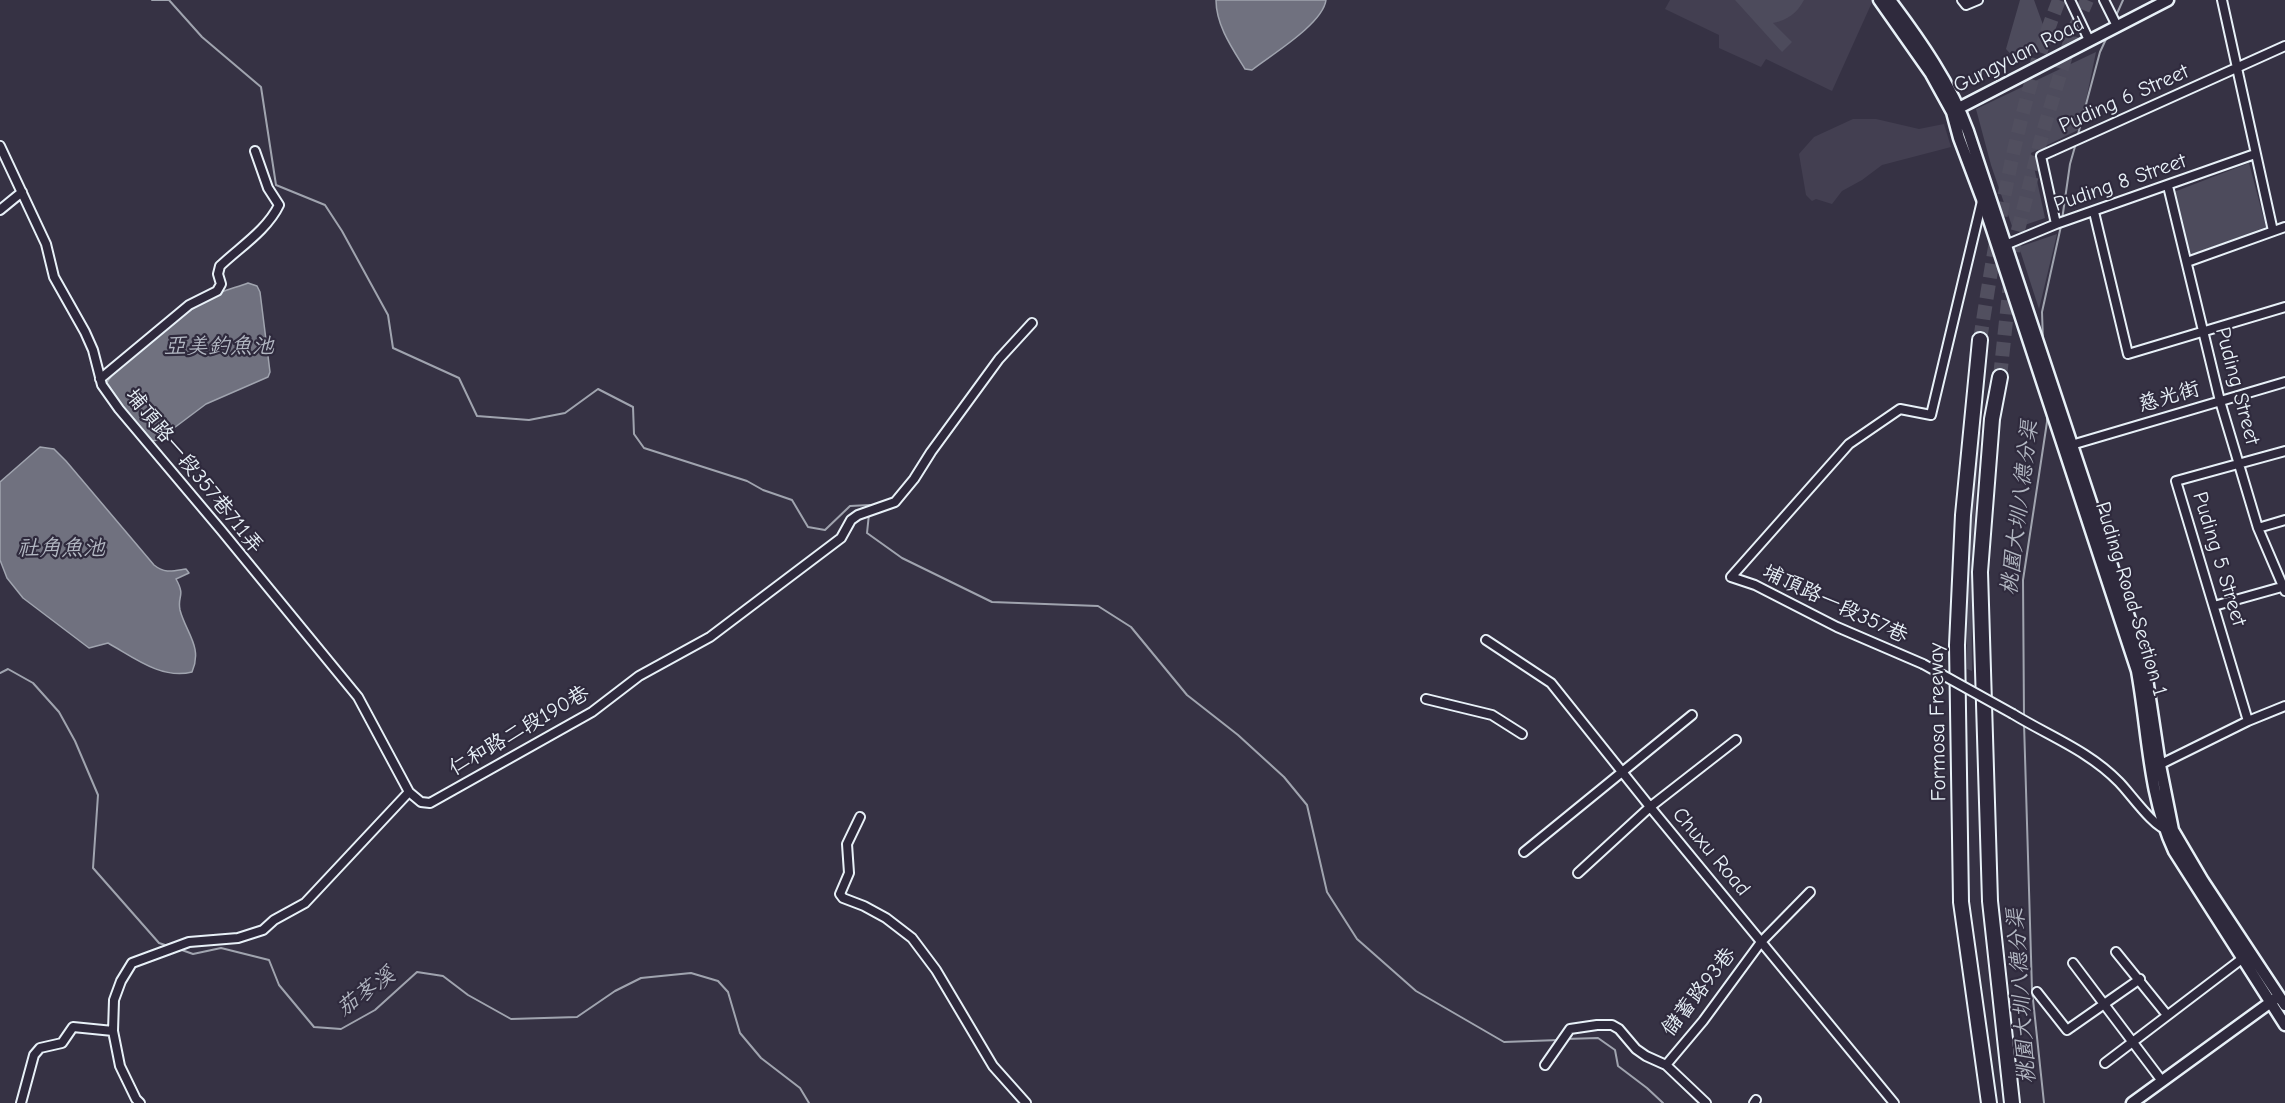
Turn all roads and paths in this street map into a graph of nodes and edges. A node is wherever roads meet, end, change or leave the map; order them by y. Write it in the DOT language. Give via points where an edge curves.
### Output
graph roads {
  1 [pos="1879,0"];
  2 [pos="1890,0"];
  3 [pos="1962,0"];
  4 [pos="1978,0"];
  5 [pos="2070,0"];
  6 [pos="2104,0"];
  7 [pos="2168,0"];
  8 [pos="2222,0"];
  9 [pos="2117,26"];
  10 [pos="2089,40"];
  11 [pos="2285,46"];
  12 [pos="2238,67"];
  13 [pos="1956,109"];
  14 [pos="0,146"];
  15 [pos="255,151"];
  16 [pos="2255,154"];
  17 [pos="2168,186"];
  18 [pos="22,192"];
  19 [pos="1985,194"];
  20 [pos="0,210"];
  21 [pos="2094,212"];
  22 [pos="2056,224"];
  23 [pos="2285,227"];
  24 [pos="2273,231"];
  25 [pos="2002,246"];
  26 [pos="2187,262"];
  27 [pos="2285,307"];
  28 [pos="1032,323"];
  29 [pos="2204,332"];
  30 [pos="1980,340"];
  31 [pos="2000,377"];
  32 [pos="100,379"];
  33 [pos="2285,382"];
  34 [pos="2220,401"];
  35 [pos="1973,419"];
  36 [pos="1992,419"];
  37 [pos="2068,446"];
  38 [pos="2285,451"];
  39 [pos="2239,464"];
  40 [pos="2285,520"];
  41 [pos="2258,528"];
  42 [pos="2284,588"];
  43 [pos="2214,606"];
  44 [pos="1486,640"];
  45 [pos="1426,699"];
  46 [pos="2285,706"];
  47 [pos="1692,715"];
  48 [pos="2248,721"];
  49 [pos="1522,734"];
  50 [pos="1736,740"];
  51 [pos="2155,767"];
  52 [pos="1622,772"];
  53 [pos="409,792"];
  54 [pos="1650,807"];
  55 [pos="860,817"];
  56 [pos="2168,830"];
  57 [pos="1524,852"];
  58 [pos="1578,873"];
  59 [pos="1810,892"];
  60 [pos="1761,942"];
  61 [pos="2116,952"];
  62 [pos="2246,955"];
  63 [pos="2073,963"];
  64 [pos="2139,979"];
  65 [pos="2037,992"];
  66 [pos="2280,999"];
  67 [pos="2104,1005"];
  68 [pos="2166,1015"];
  69 [pos="2285,1025"];
  70 [pos="113,1031"];
  71 [pos="2132,1042"];
  72 [pos="2105,1063"];
  73 [pos="1545,1065"];
  74 [pos="1666,1065"];
  75 [pos="2162,1082"];
  76 [pos="21,1103"];
  77 [pos="140,1103"];
  78 [pos="1026,1103"];
  79 [pos="1706,1103"];
  80 [pos="1894,1103"];
  81 [pos="1989,1103"];
  82 [pos="2012,1103"];
  83 [pos="2132,1103"];
  1 -- 13 [label="street"];
  2 -- 13 [label="street" via="1934,63"];
  3 -- 4 [label="street" via="1966,5"];
  5 -- 10 [label="street"];
  6 -- 9 [label="street"];
  7 -- 9 [label="street, Gungyuan Road"];
  8 -- 12 [label="street"];
  9 -- 10 [label="street, Gungyuan Road"];
  10 -- 13 [label="street, Gungyuan Road"];
  11 -- 12 [label="street, Puding 6 Street"];
  12 -- 16 [label="street"];
  12 -- 22 [label="street, Puding 6 Street" via="2041,156"];
  13 -- 19 [label="street, Puding Road Section 1" via="1959,138"];
  14 -- 18 [label="street, 埔頂路一段357巷711弄"];
  15 -- 32 [label="street" via="268,188 279,205 275,213 220,266 221,284 217,291 189,305"];
  16 -- 17 [label="street, Puding 8 Street"];
  16 -- 24 [label="street"];
  17 -- 21 [label="street, Puding 8 Street"];
  17 -- 26 [label="street, Puding Street"];
  18 -- 20 [label="street"];
  18 -- 32 [label="street, 埔頂路一段357巷711弄" via="46,244 54,277 85,332"];
  19 -- 25 [label="street, Puding Road Section 1"];
  19 -- 56 [label="street, 埔頂路一段357巷, bridge" via="1931,415 1899,409 1849,444 1731,577 1923,664 2073,746 2103,766 2157,826"];
  21 -- 22 [label="street, Puding 8 Street"];
  21 -- 29 [label="street" via="2128,354"];
  22 -- 25 [label="street, Puding 8 Street"];
  23 -- 24 [label="street"];
  24 -- 26 [label="street"];
  25 -- 37 [label="street, Puding Road Section 1"];
  26 -- 29 [label="street, Puding Street"];
  27 -- 29 [label="street"];
  28 -- 53 [label="street, 仁和路二段190巷" via="999,359 895,502 851,520 841,538 710,637 639,676 592,712 430,803 421,802"];
  29 -- 34 [label="street, Puding Street"];
  30 -- 35 [label="highway, Formosa Freeway"];
  31 -- 36 [label="highway"];
  32 -- 53 [label="street, 埔頂路一段357巷711弄" via="119,410 358,697"];
  33 -- 34 [label="street, 慈光街"];
  34 -- 37 [label="street, 慈光街"];
  34 -- 39 [label="street, Puding Street"];
  35 -- 36 [label="highway"];
  35 -- 81 [label="highway, Formosa Freeway" via="1960,548 1957,645 1961,902"];
  36 -- 82 [label="highway" via="1980,572 1986,813 1990,901"];
  37 -- 51 [label="street, Puding Road Section 1" via="2137,671"];
  38 -- 39 [label="street, Puding 5 Street"];
  39 -- 41 [label="street, Puding Street"];
  39 -- 43 [label="street, Puding 5 Street" via="2176,481"];
  40 -- 41 [label="street"];
  41 -- 42 [label="street, Puding Street"];
  42 -- 43 [label="street"];
  43 -- 48 [label="street, Puding 5 Street"];
  44 -- 52 [label="street, Chuxu Road" via="1551,683"];
  45 -- 49 [label="street" via="1492,715"];
  46 -- 48 [label="street"];
  47 -- 52 [label="street"];
  48 -- 51 [label="street"];
  50 -- 54 [label="street"];
  51 -- 56 [label="street, Puding Road Section 1"];
  52 -- 54 [label="street, Chuxu Road"];
  52 -- 57 [label="street"];
  53 -- 70 [label="street" via="305,903 263,930 238,938 189,942 132,963 114,1000"];
  54 -- 58 [label="street"];
  54 -- 60 [label="street, Chuxu Road"];
  55 -- 78 [label="street" via="847,844 849,873 840,894 879,914 912,938 936,970 993,1066"];
  56 -- 62 [label="street, Puding Road Section 1" via="2174,851"];
  59 -- 60 [label="street, 儲蓄路93巷"];
  60 -- 74 [label="street, 儲蓄路93巷"];
  60 -- 80 [label="street, Chuxu Road"];
  61 -- 64 [label="street"];
  62 -- 66 [label="street, Puding Road Section 1"];
  62 -- 68 [label="street"];
  63 -- 67 [label="street"];
  64 -- 67 [label="street"];
  64 -- 68 [label="street"];
  65 -- 67 [label="street" via="2067,1030"];
  66 -- 69 [label="street, Puding Road Section 1"];
  66 -- 75 [label="street"];
  67 -- 71 [label="street"];
  68 -- 71 [label="street"];
  70 -- 76 [label="street" via="73,1027 63,1042 40,1048 34,1055"];
  70 -- 77 [label="street" via="120,1066"];
  71 -- 72 [label="street"];
  71 -- 75 [label="street"];
  73 -- 74 [label="street" via="1569,1029 1612,1025 1635,1049"];
  74 -- 79 [label="street"];
  75 -- 83 [label="street"];
}
